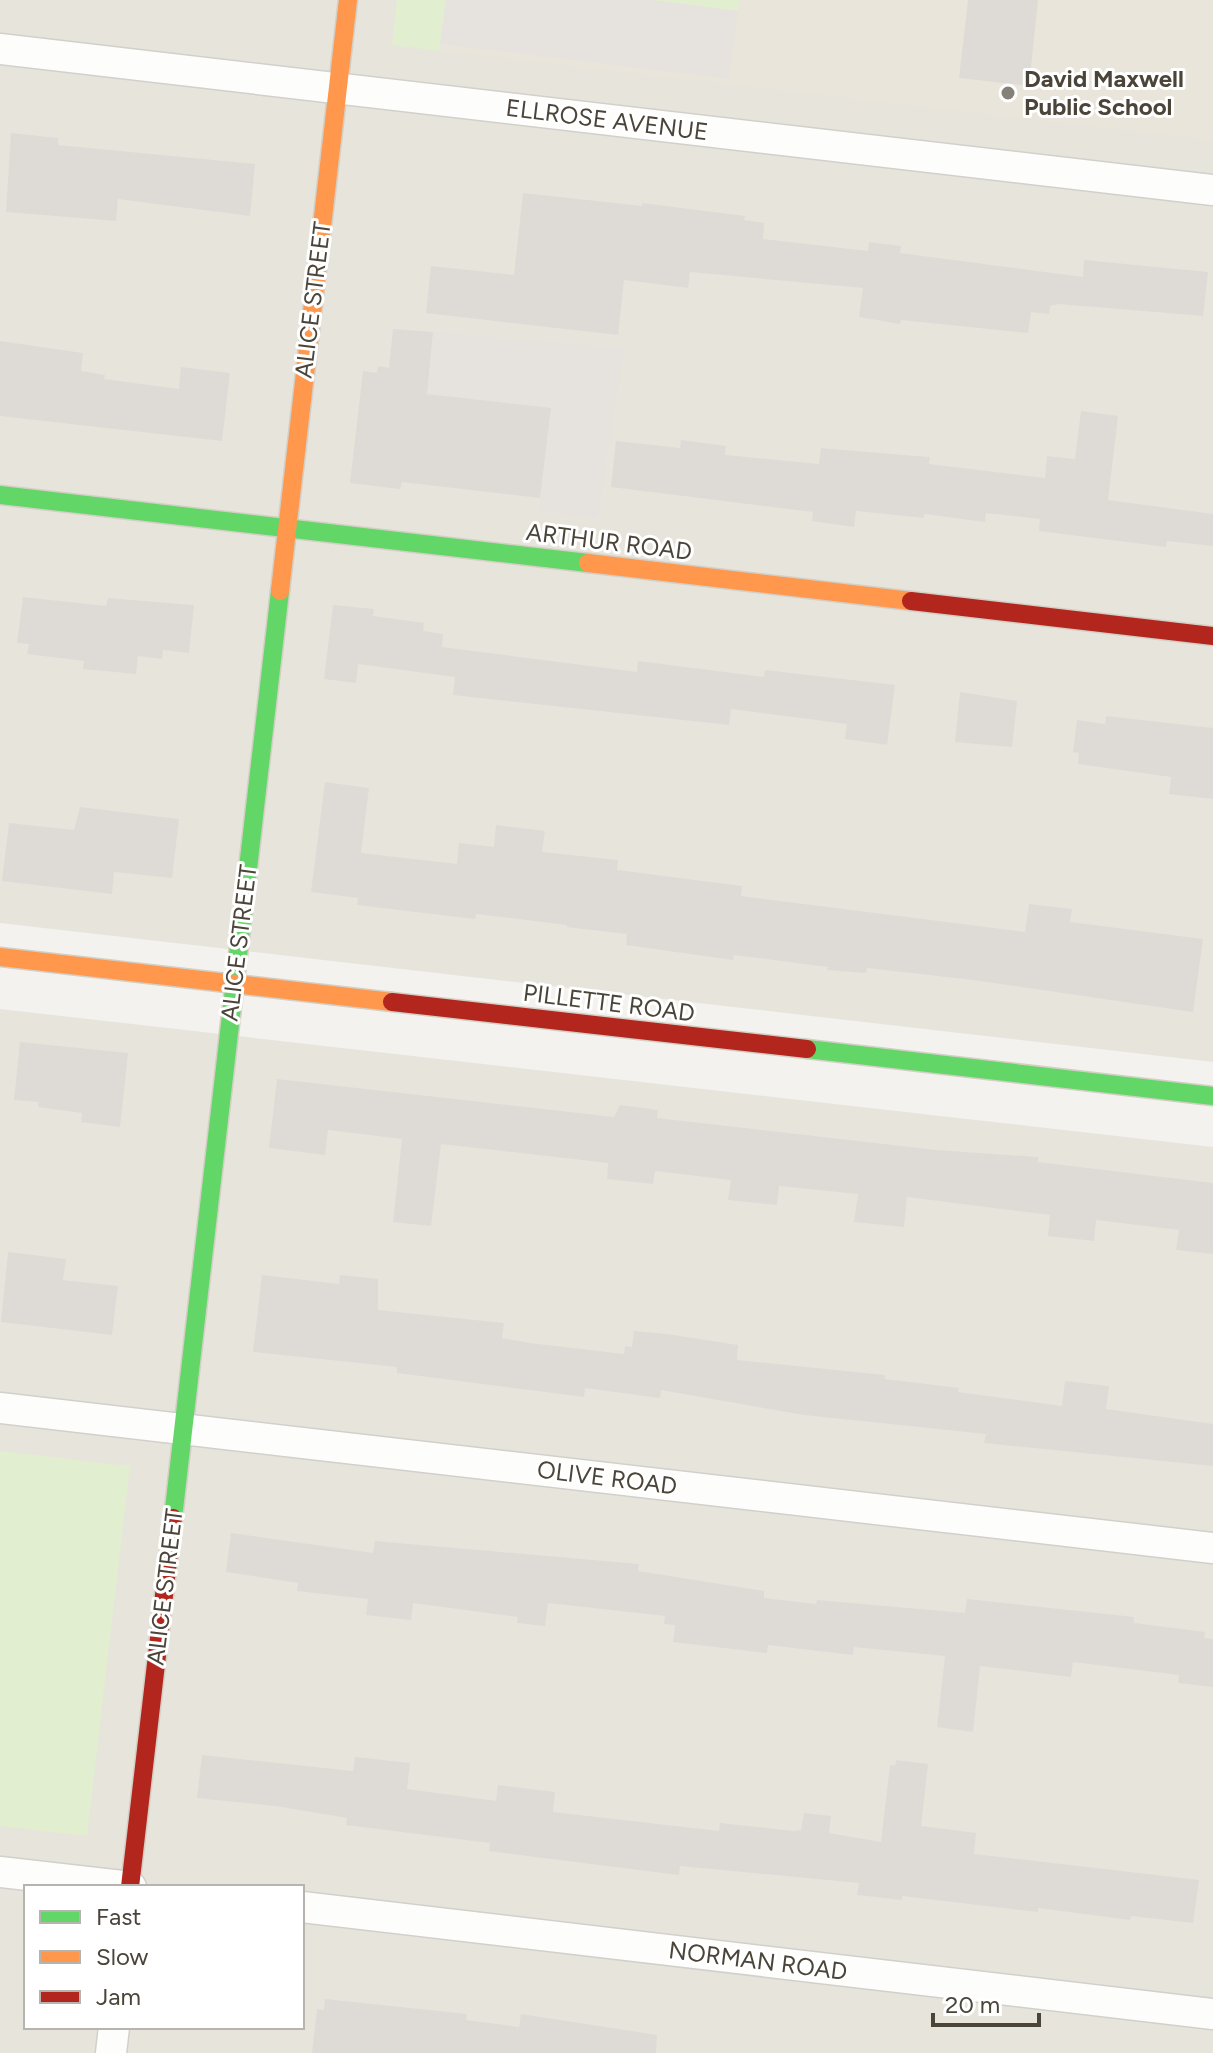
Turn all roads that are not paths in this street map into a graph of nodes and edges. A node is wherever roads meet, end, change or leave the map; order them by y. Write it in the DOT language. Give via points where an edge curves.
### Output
graph roads {
  1 [pos="348,0"];
  2 [pos="0,49"];
  3 [pos="337,89"];
  4 [pos="1213,190"];
  5 [pos="0,495"];
  6 [pos="287,529"];
  7 [pos="1213,636"];
  8 [pos="0,957"];
  9 [pos="234,984"];
  10 [pos="1213,1096"];
  11 [pos="0,1408"];
  12 [pos="183,1429"];
  13 [pos="1213,1548"];
  14 [pos="0,1872"];
  15 [pos="113,1885"];
  16 [pos="130,1885"];
  17 [pos="304,1907"];
  18 [pos="1213,2014"];
  19 [pos="114,2029"];
  20 [pos="111,2053"];
  1 -- 3 [label="street, ALICE STREET"];
  2 -- 3 [label="street, ELLROSE AVENUE"];
  3 -- 4 [label="street, ELLROSE AVENUE"];
  3 -- 6 [label="street, ALICE STREET"];
  5 -- 6 [label="street, ARTHUR ROAD"];
  6 -- 7 [label="street, ARTHUR ROAD"];
  6 -- 9 [label="street, ALICE STREET"];
  8 -- 9 [label="street, PILLETTE ROAD"];
  9 -- 10 [label="street, PILLETTE ROAD"];
  9 -- 12 [label="street, ALICE STREET"];
  11 -- 12 [label="street, OLIVE ROAD"];
  12 -- 13 [label="street, OLIVE ROAD"];
  12 -- 16 [label="street, ALICE STREET"];
  14 -- 15 [label="street"];
  17 -- 18 [label="street, NORMAN ROAD"];
  19 -- 20 [label="street"];
}
